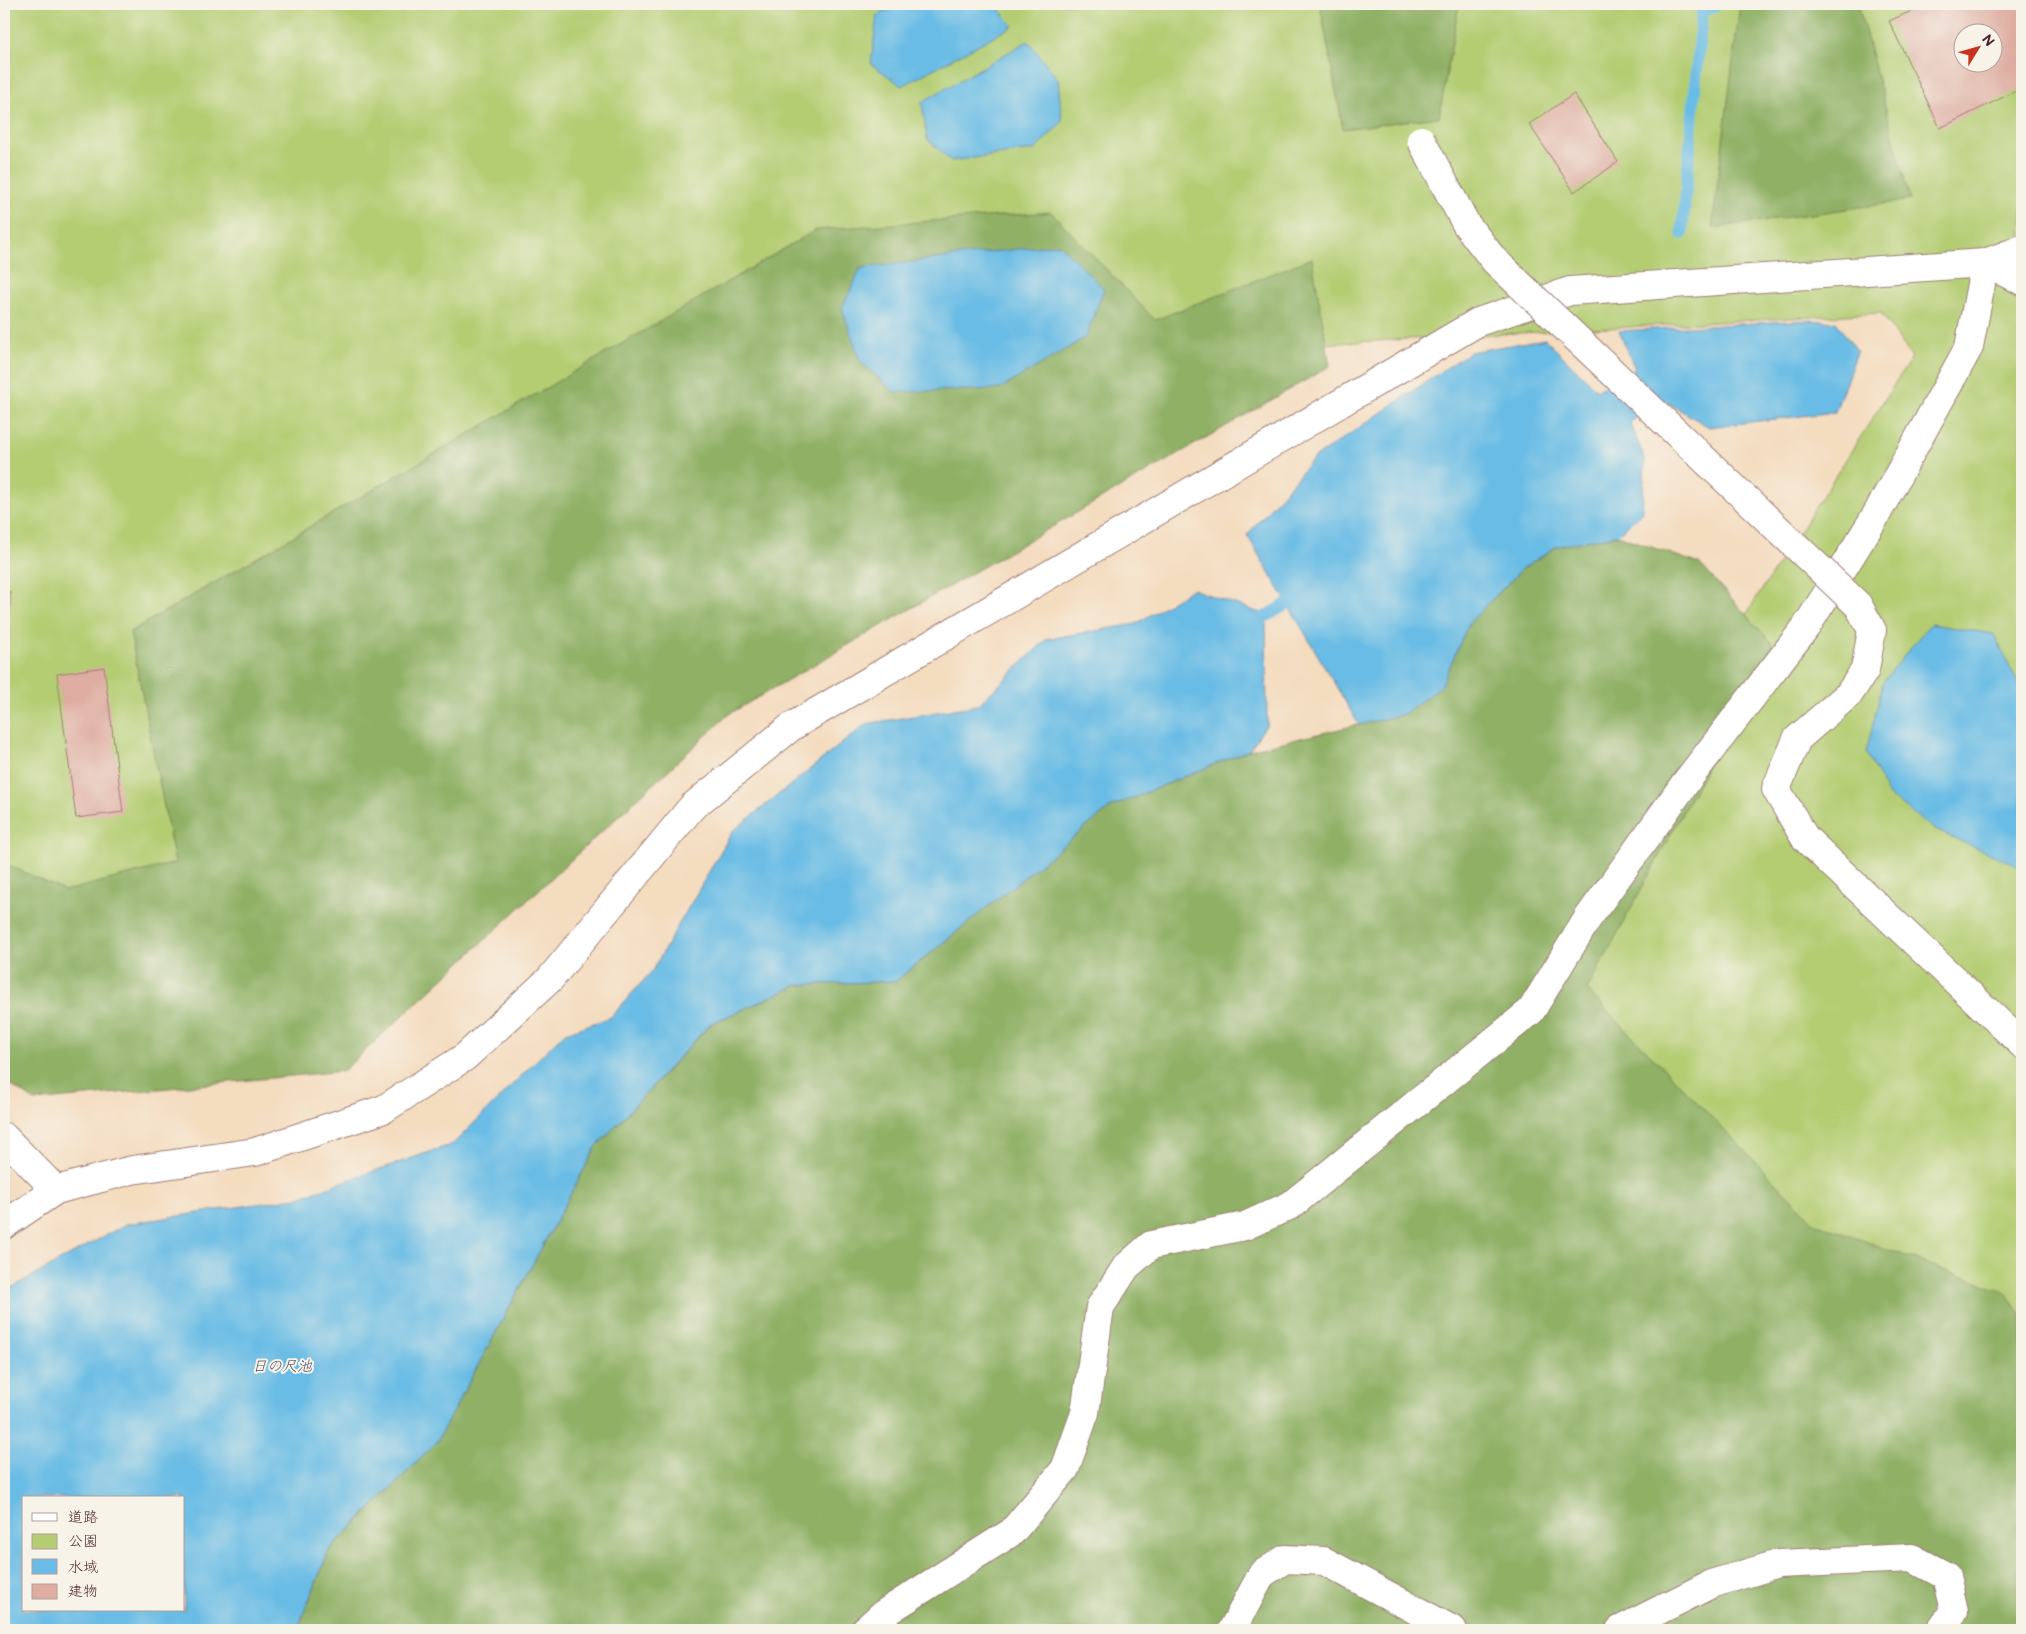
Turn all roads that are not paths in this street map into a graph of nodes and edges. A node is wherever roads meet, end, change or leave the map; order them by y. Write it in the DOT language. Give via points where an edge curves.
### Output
graph roads {
  1 [pos="1421,140"];
  2 [pos="2022,249"];
  3 [pos="1985,263"];
  4 [pos="2022,281"];
  5 [pos="2022,1044"];
  6 [pos="4,1136"];
  7 [pos="56,1190"];
  8 [pos="4,1224"];
  9 [pos="865,1630"];
  10 [pos="1232,1630"];
  11 [pos="1453,1630"];
  12 [pos="1620,1630"];
  13 [pos="1940,1630"];
  1 -- 5 [label="street, bridge" via="1466,224 1494,260 1858,605 1872,630 1865,670 1849,694 1796,739 1776,789 1805,838"];
  2 -- 3 [label="street"];
  3 -- 4 [label="street"];
  3 -- 7 [label="street" via="1570,291 1478,322 791,727 692,807 550,979 465,1057 384,1110 255,1152 132,1170"];
  3 -- 9 [label="street" via="1969,346 1875,517 1806,627 1686,782 1588,918 1531,1011 1291,1205 1245,1226 1152,1245 1126,1267 1100,1307 1086,1413 1065,1469 1012,1532 882,1614"];
  6 -- 7 [label="street"];
  7 -- 8 [label="street"];
  10 -- 11 [label="street" via="1262,1574 1285,1559 1324,1561"];
  12 -- 13 [label="street" via="1711,1584 1778,1564 1912,1558 1946,1576 1954,1611"];
}
